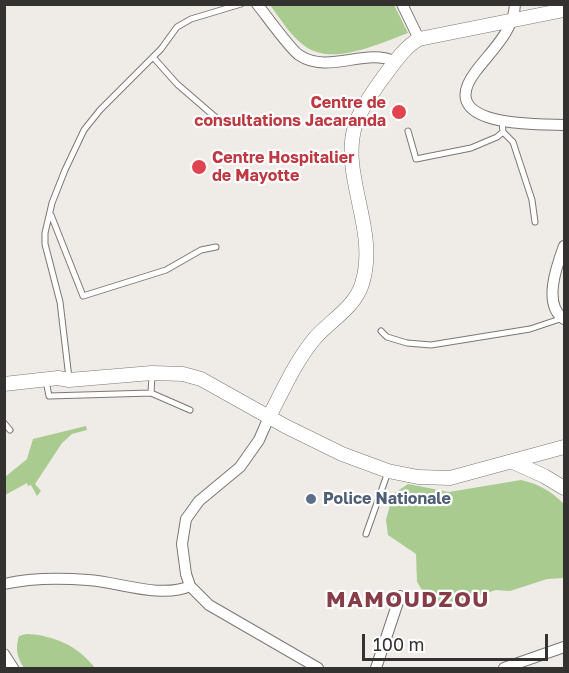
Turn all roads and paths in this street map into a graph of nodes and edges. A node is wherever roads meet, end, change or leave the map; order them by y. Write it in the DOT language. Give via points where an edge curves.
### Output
graph roads {
  1 [pos="241,4"];
  2 [pos="257,4"];
  3 [pos="402,4"];
  4 [pos="515,4"];
  5 [pos="564,10"];
  6 [pos="511,21"];
  7 [pos="419,39"];
  8 [pos="153,57"];
  9 [pos="396,62"];
  10 [pos="221,122"];
  11 [pos="564,125"];
  12 [pos="503,126"];
  13 [pos="408,131"];
  14 [pos="50,213"];
  15 [pos="536,222"];
  16 [pos="564,246"];
  17 [pos="216,247"];
  18 [pos="564,319"];
  19 [pos="381,331"];
  20 [pos="152,373"];
  21 [pos="46,379"];
  22 [pos="69,380"];
  23 [pos="6,387"];
  24 [pos="151,393"];
  25 [pos="190,410"];
  26 [pos="269,417"];
  27 [pos="4,423"];
  28 [pos="10,430"];
  29 [pos="564,447"];
  30 [pos="538,455"];
  31 [pos="513,462"];
  32 [pos="388,471"];
  33 [pos="544,476"];
  34 [pos="564,489"];
  35 [pos="366,534"];
  36 [pos="4,584"];
  37 [pos="190,586"];
  38 [pos="400,596"];
  39 [pos="564,647"];
  40 [pos="4,654"];
  41 [pos="13,669"];
  42 [pos="318,669"];
  43 [pos="376,669"];
  44 [pos="504,669"];
  1 -- 8 [label="lane" via="183,23"];
  2 -- 9 [label="street" via="298,55 315,62 380,56"];
  3 -- 7 [label="street"];
  4 -- 6 [label="street"];
  5 -- 6 [label="street"];
  6 -- 7 [label="street"];
  6 -- 12 [label="street" via="467,84 465,95 477,113"];
  7 -- 9 [label="street"];
  8 -- 10 [label="lane"];
  8 -- 14 [label="lane" via="84,130"];
  9 -- 26 [label="street" via="367,102 353,136 353,167 367,238 361,286 352,302 315,338 298,362"];
  11 -- 12 [label="street"];
  12 -- 13 [label="lane" via="489,141 471,148 416,159"];
  12 -- 15 [label="lane" via="513,142"];
  14 -- 17 [label="lane" via="83,296 166,270 201,250"];
  14 -- 22 [label="lane" via="45,244 60,302"];
  16 -- 18 [label="street" via="553,296 555,310"];
  18 -- 19 [label="lane" via="431,345 407,343"];
  20 -- 22 [label="street"];
  20 -- 24 [label="lane"];
  20 -- 26 [label="street" via="201,379"];
  21 -- 22 [label="street"];
  21 -- 23 [label="street"];
  21 -- 24 [label="lane" via="49,396"];
  24 -- 25 [label="lane"];
  26 -- 32 [label="street" via="342,454"];
  26 -- 37 [label="street" via="240,467 199,501 186,519 182,544"];
  27 -- 28 [label="lane"];
  29 -- 30 [label="street"];
  30 -- 31 [label="street"];
  30 -- 33 [label="street"];
  31 -- 32 [label="street" via="450,478"];
  31 -- 33 [label="street"];
  32 -- 35 [label="lane"];
  33 -- 34 [label="street"];
  36 -- 37 [label="street" via="89,580 171,592"];
  37 -- 42 [label="street" via="209,605"];
  38 -- 43 [label="street"];
  39 -- 44 [label="street"];
  40 -- 41 [label="street"];
}
